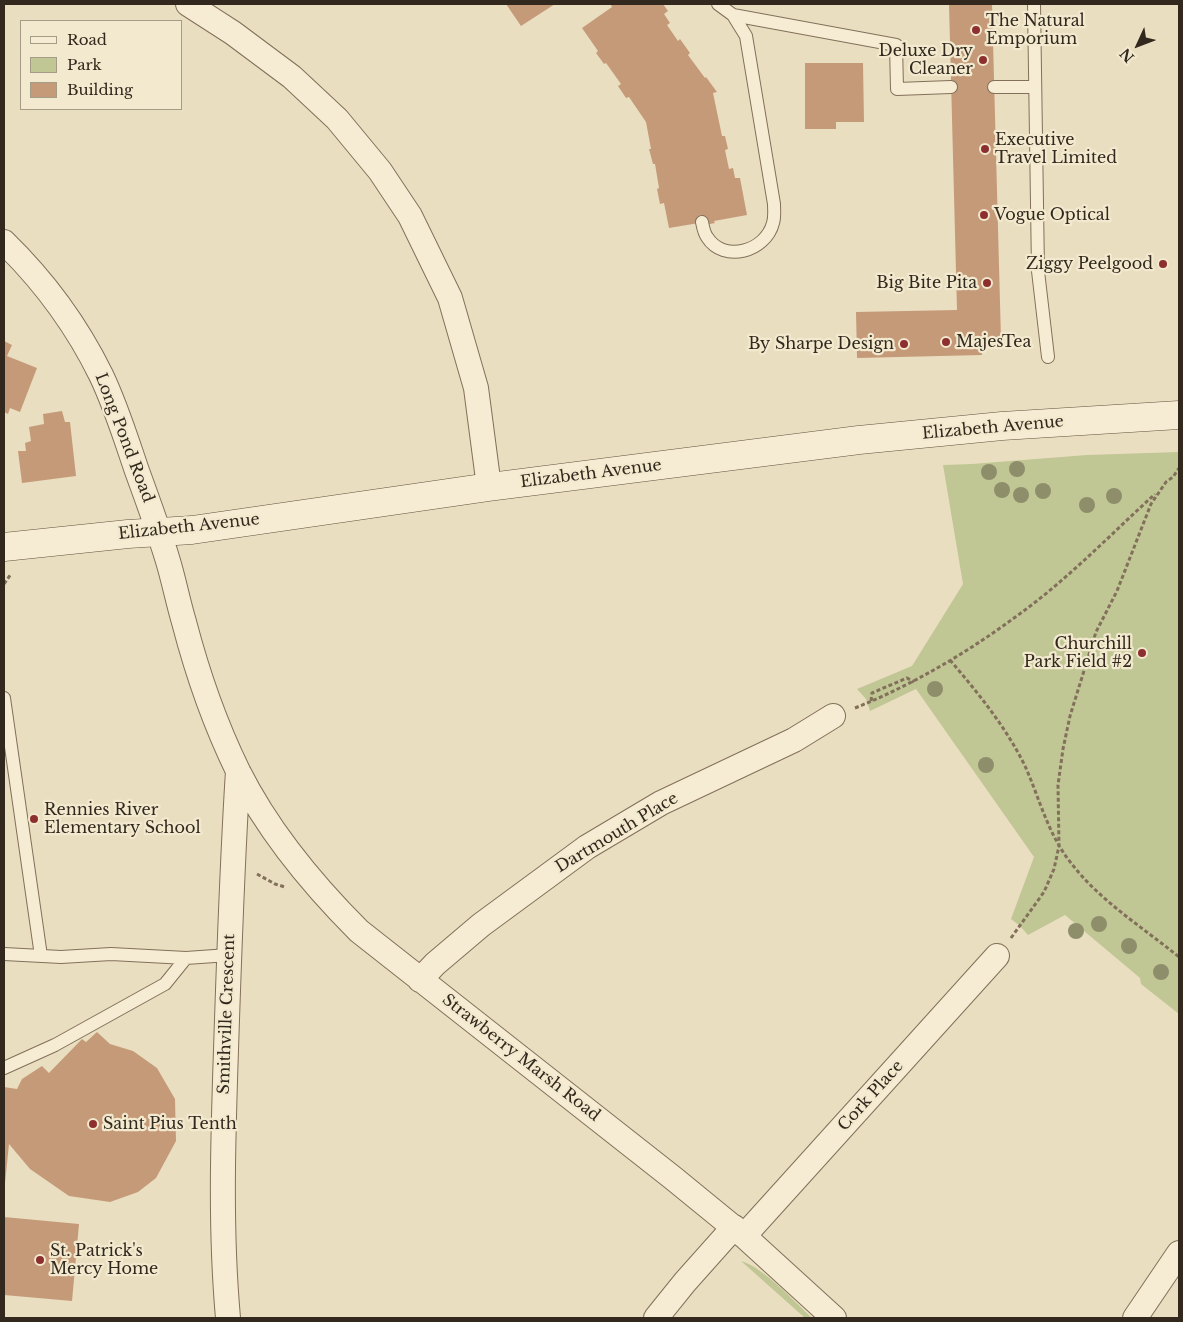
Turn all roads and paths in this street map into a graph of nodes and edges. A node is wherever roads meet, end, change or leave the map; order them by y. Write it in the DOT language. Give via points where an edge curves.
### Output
graph roads {
  1 [pos="188,4"];
  2 [pos="718,4"];
  3 [pos="1034,4"];
  4 [pos="733,16"];
  5 [pos="994,86"];
  6 [pos="951,87"];
  7 [pos="1035,87"];
  8 [pos="702,222"];
  9 [pos="4,242"];
  10 [pos="1048,357"];
  11 [pos="1179,415"];
  12 [pos="1179,468"];
  13 [pos="489,487"];
  14 [pos="1159,490"];
  15 [pos="158,532"];
  16 [pos="9,558"];
  17 [pos="4,584"];
  18 [pos="950,660"];
  19 [pos="914,682"];
  20 [pos="4,698"];
  21 [pos="833,716"];
  22 [pos="238,771"];
  23 [pos="1059,846"];
  24 [pos="256,874"];
  25 [pos="287,887"];
  26 [pos="4,954"];
  27 [pos="229,955"];
  28 [pos="41,956"];
  29 [pos="997,956"];
  30 [pos="1179,957"];
  31 [pos="186,958"];
  32 [pos="420,980"];
  33 [pos="4,1068"];
  34 [pos="739,1232"];
  35 [pos="1179,1253"];
  36 [pos="228,1318"];
  37 [pos="656,1318"];
  38 [pos="834,1318"];
  39 [pos="1135,1318"];
  1 -- 13 [label="street" via="292,77 337,119 380,171 410,216 450,298 476,388"];
  2 -- 4 [label="lane"];
  3 -- 7 [label="lane"];
  4 -- 6 [label="lane" via="896,45 897,89"];
  4 -- 8 [label="lane" via="746,36 774,204 774,222 768,236 756,247 740,252 715,246 706,236"];
  5 -- 7 [label="lane"];
  7 -- 10 [label="lane" via="1038,271"];
  9 -- 15 [label="street, Long Pond Road" via="58,304 102,375"];
  11 -- 13 [label="main road, Elizabeth Avenue" via="1002,426 868,439"];
  12 -- 14 [label="path"];
  13 -- 15 [label="main road, Elizabeth Avenue" via="192,530"];
  14 -- 18 [label="path" via="1041,597"];
  14 -- 23 [label="path" via="1117,591 1096,632 1070,716 1058,785"];
  15 -- 16 [label="main road, Elizabeth Avenue"];
  15 -- 22 [label="street, Long Pond Road" via="210,704"];
  16 -- 17 [label="path"];
  18 -- 19 [label="path"];
  18 -- 23 [label="path" via="1010,738"];
  19 -- 19 [label="path" via="873,700 872,693 907,678"];
  20 -- 28 [label="lane"];
  21 -- 32 [label="street, Dartmouth Place" via="794,740 661,803 587,847 481,925"];
  22 -- 27 [label="street, Smithville Crescent"];
  22 -- 32 [label="street, Strawberry Marsh Road" via="261,812 314,883 359,931"];
  23 -- 29 [label="path" via="1044,892"];
  23 -- 30 [label="path" via="1087,884"];
  24 -- 25 [label="path"];
  26 -- 28 [label="lane"];
  27 -- 31 [label="lane"];
  27 -- 36 [label="street, Smithville Crescent" via="223,1140"];
  28 -- 31 [label="lane" via="111,954"];
  29 -- 34 [label="street, Cork Place"];
  31 -- 33 [label="lane" via="165,984 54,1045"];
  32 -- 34 [label="street, Strawberry Marsh Road"];
  34 -- 37 [label="street" via="684,1282"];
  34 -- 38 [label="street, Strawberry Marsh Road"];
  35 -- 39 [label="street"];
}
